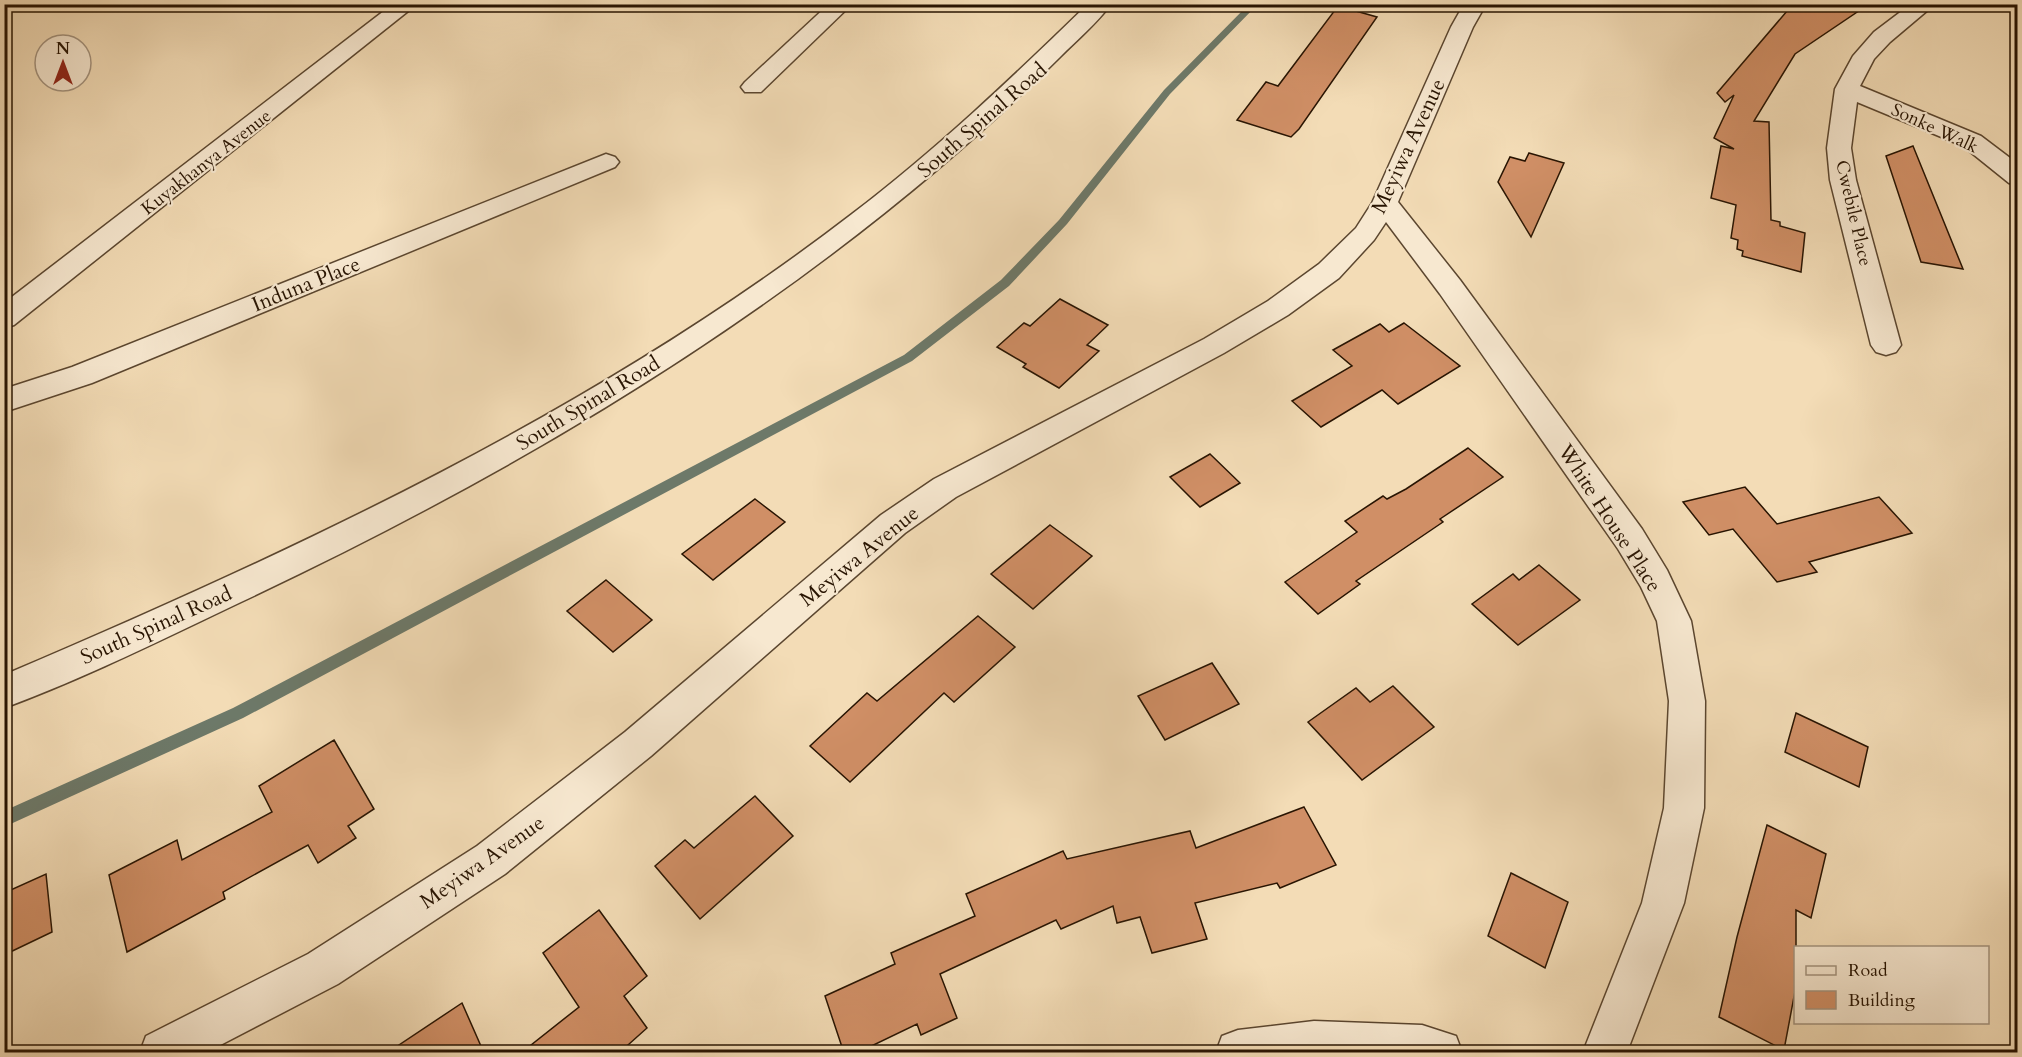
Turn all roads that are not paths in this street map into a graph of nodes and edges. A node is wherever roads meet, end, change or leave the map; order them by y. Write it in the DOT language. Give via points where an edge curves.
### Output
graph roads {
  1 [pos="407,4"];
  2 [pos="842,4"];
  3 [pos="1101,4"];
  4 [pos="1475,4"];
  5 [pos="1925,4"];
  6 [pos="753,87"];
  7 [pos="1847,89"];
  8 [pos="606,162"];
  9 [pos="2018,177"];
  10 [pos="1385,202"];
  11 [pos="4,318"];
  12 [pos="1886,345"];
  13 [pos="4,400"];
  14 [pos="4,692"];
  15 [pos="162,1053"];
  16 [pos="1238,1053"];
  17 [pos="1440,1053"];
  18 [pos="1605,1053"];
  1 -- 11 [label="street, Kuyakhanya Avenue"];
  2 -- 6 [label="street"];
  3 -- 14 [label="street, South Spinal Road" via="1051,58 944,156 804,264 653,365 434,492 274,572 106,650"];
  4 -- 10 [label="street, Meyiwa Avenue"];
  5 -- 7 [label="street, Cwebile Place" via="1870,50"];
  7 -- 9 [label="street, Sonke Walk" via="1972,141"];
  7 -- 12 [label="street, Cwebile Place" via="1839,148 1843,180"];
  8 -- 13 [label="street, Induna Place" via="82,375"];
  10 -- 15 [label="street, Meyiwa Avenue" via="1365,234 1329,271 1278,308 945,488 893,524 638,744 491,860 323,969"];
  10 -- 18 [label="street, White House Place" via="1630,539 1674,621 1687,701 1684,808 1663,903"];
  16 -- 17 [label="street" via="1314,1042 1422,1047"];
}
